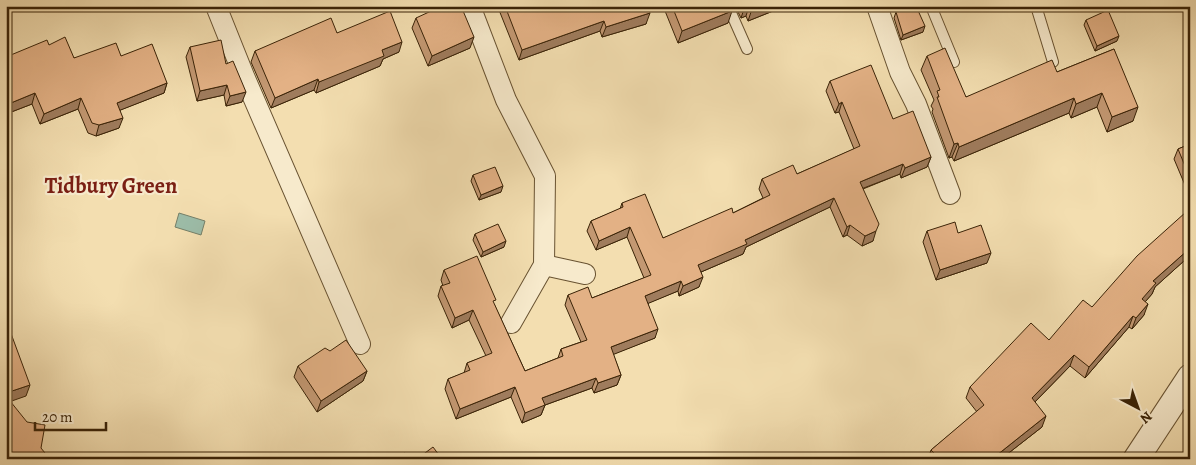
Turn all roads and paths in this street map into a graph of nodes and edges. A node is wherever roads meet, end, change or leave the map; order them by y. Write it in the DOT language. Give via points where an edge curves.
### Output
graph roads {
  1 [pos="216,6"];
  2 [pos="470,6"];
  3 [pos="728,6"];
  4 [pos="877,6"];
  5 [pos="931,6"];
  6 [pos="1036,6"];
  7 [pos="746,49"];
  8 [pos="954,62"];
  9 [pos="1053,62"];
  10 [pos="950,194"];
  11 [pos="544,265"];
  12 [pos="585,274"];
  13 [pos="511,323"];
  14 [pos="360,344"];
  15 [pos="1190,377"];
  16 [pos="1136,459"];
  1 -- 14 [label="street"];
  2 -- 11 [label="street" via="506,100 545,176"];
  3 -- 7 [label="lane"];
  4 -- 10 [label="street"];
  5 -- 8 [label="lane"];
  6 -- 9 [label="lane"];
  11 -- 12 [label="street"];
  11 -- 13 [label="street"];
  15 -- 16 [label="street"];
}
